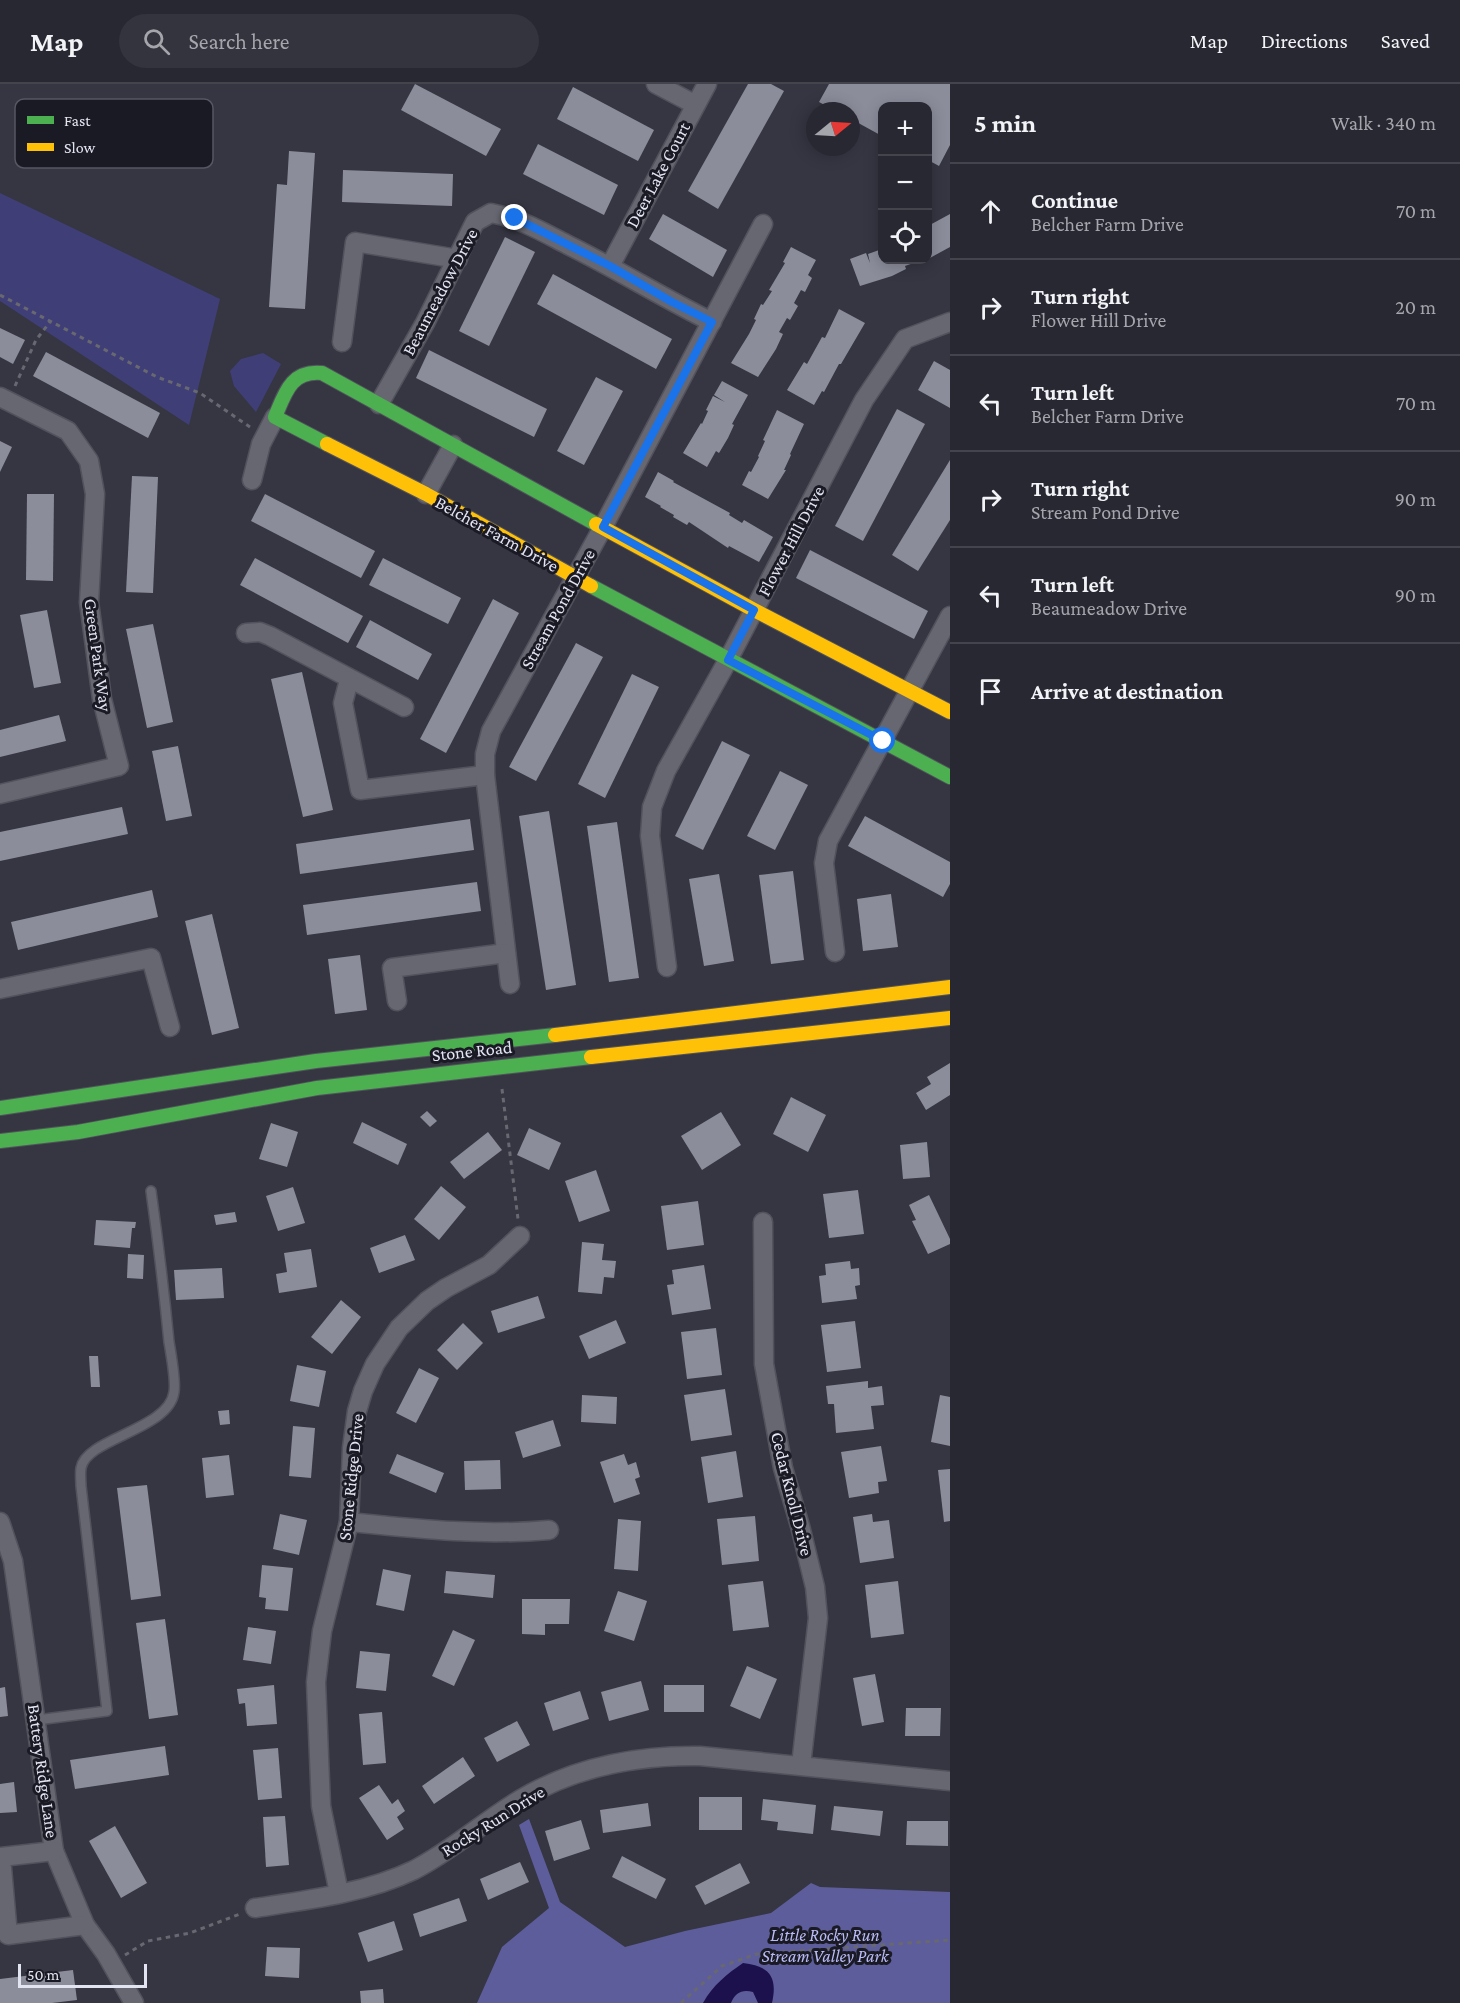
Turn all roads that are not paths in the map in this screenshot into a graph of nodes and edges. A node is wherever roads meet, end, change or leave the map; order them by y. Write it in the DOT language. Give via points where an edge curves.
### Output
graph roads {
  1 [pos="656,84"];
  2 [pos="707,84"];
  3 [pos="694,104"];
  4 [pos="763,224"];
  5 [pos="458,259"];
  6 [pos="610,266"];
  7 [pos="712,322"];
  8 [pos="950,322"];
  9 [pos="342,342"];
  10 [pos="4,399"];
  11 [pos="380,404"];
  12 [pos="275,417"];
  13 [pos="453,446"];
  14 [pos="252,480"];
  15 [pos="426,494"];
  16 [pos="603,527"];
  17 [pos="575,577"];
  18 [pos="754,610"];
  19 [pos="950,616"];
  20 [pos="246,633"];
  21 [pos="728,660"];
  22 [pos="350,680"];
  23 [pos="911,691"];
  24 [pos="404,707"];
  25 [pos="950,712"];
  26 [pos="883,741"];
  27 [pos="485,775"];
  28 [pos="950,777"];
  29 [pos="0,794"];
  30 [pos="835,952"];
  31 [pos="506,953"];
  32 [pos="667,967"];
  33 [pos="510,984"];
  34 [pos="950,987"];
  35 [pos="0,989"];
  36 [pos="397,1001"];
  37 [pos="950,1018"];
  38 [pos="170,1027"];
  39 [pos="0,1108"];
  40 [pos="0,1141"];
  41 [pos="151,1191"];
  42 [pos="763,1222"];
  43 [pos="520,1236"];
  44 [pos="0,1522"];
  45 [pos="349,1522"];
  46 [pos="549,1530"];
  47 [pos="36,1720"];
  48 [pos="801,1765"];
  49 [pos="950,1781"];
  50 [pos="54,1851"];
  51 [pos="339,1893"];
  52 [pos="255,1908"];
  53 [pos="85,1925"];
  54 [pos="134,2003"];
  1 -- 3 [label="street"];
  2 -- 3 [label="street, Deer Lake Court"];
  3 -- 6 [label="street, Deer Lake Court"];
  4 -- 7 [label="street, Stream Pond Drive"];
  5 -- 6 [label="street, Beaumeadow Drive" via="476,222 491,213 515,218"];
  5 -- 9 [label="street" via="355,242"];
  5 -- 11 [label="street, Beaumeadow Drive"];
  6 -- 7 [label="street, Beaumeadow Drive"];
  7 -- 16 [label="street, Stream Pond Drive"];
  8 -- 18 [label="street, Flower Hill Drive" via="905,339 864,400"];
  10 -- 29 [label="street, Green Park Way" via="68,431 89,461 95,494 89,602 102,699 119,766"];
  11 -- 12 [label="main road" via="311,371 300,374 291,383"];
  11 -- 13 [label="main road"];
  12 -- 14 [label="street" via="264,436"];
  12 -- 15 [label="main road, Belcher Farm Drive"];
  13 -- 15 [label="street, Belcher Farm Drive"];
  13 -- 16 [label="main road"];
  15 -- 17 [label="main road, Belcher Farm Drive"];
  16 -- 17 [label="street, Stream Pond Drive"];
  16 -- 18 [label="main road"];
  17 -- 21 [label="main road, Belcher Farm Drive"];
  17 -- 27 [label="street, Stream Pond Drive" via="491,731"];
  18 -- 21 [label="street, Flower Hill Drive"];
  18 -- 23 [label="main road"];
  19 -- 23 [label="street"];
  20 -- 22 [label="street" via="270,636"];
  21 -- 26 [label="main road, Belcher Farm Drive"];
  21 -- 32 [label="street, Flower Hill Drive" via="666,771 652,807 651,836"];
  22 -- 24 [label="street"];
  22 -- 27 [label="street" via="343,703 360,790"];
  23 -- 25 [label="main road"];
  23 -- 26 [label="street"];
  26 -- 28 [label="main road, Belcher Farm Drive"];
  26 -- 30 [label="street" via="828,841 824,863"];
  27 -- 31 [label="street, Stream Pond Drive"];
  31 -- 33 [label="street, Stream Pond Drive"];
  31 -- 36 [label="street" via="392,968"];
  34 -- 39 [label="main road, Stone Road" via="316,1061"];
  35 -- 38 [label="street" via="151,957"];
  37 -- 40 [label="main road, Stone Road" via="317,1088 78,1132"];
  41 -- 47 [label="lane" via="174,1393 163,1411 100,1447 81,1467 107,1711"];
  42 -- 48 [label="street, Cedar Knoll Drive" via="764,1364 783,1468 815,1587 818,1618"];
  43 -- 45 [label="street, Stone Ridge Drive" via="489,1265 427,1301 399,1328 375,1364 353,1429"];
  44 -- 47 [label="street, Battery Ridge Lane" via="13,1561"];
  45 -- 46 [label="street" via="461,1533"];
  45 -- 51 [label="street, Stone Ridge Drive" via="322,1631 316,1682 321,1806"];
  47 -- 50 [label="street, Battery Ridge Lane"];
  48 -- 49 [label="street, Rocky Run Drive"];
  48 -- 51 [label="street, Rocky Run Drive" via="671,1755 594,1768 520,1800 414,1869 381,1884"];
  50 -- 53 [label="street, Battery Ridge Lane"];
  50 -- 53 [label="street" via="1,1857 8,1935"];
  51 -- 52 [label="street, Rocky Run Drive"];
  53 -- 54 [label="street, Battery Ridge Lane"];
}
